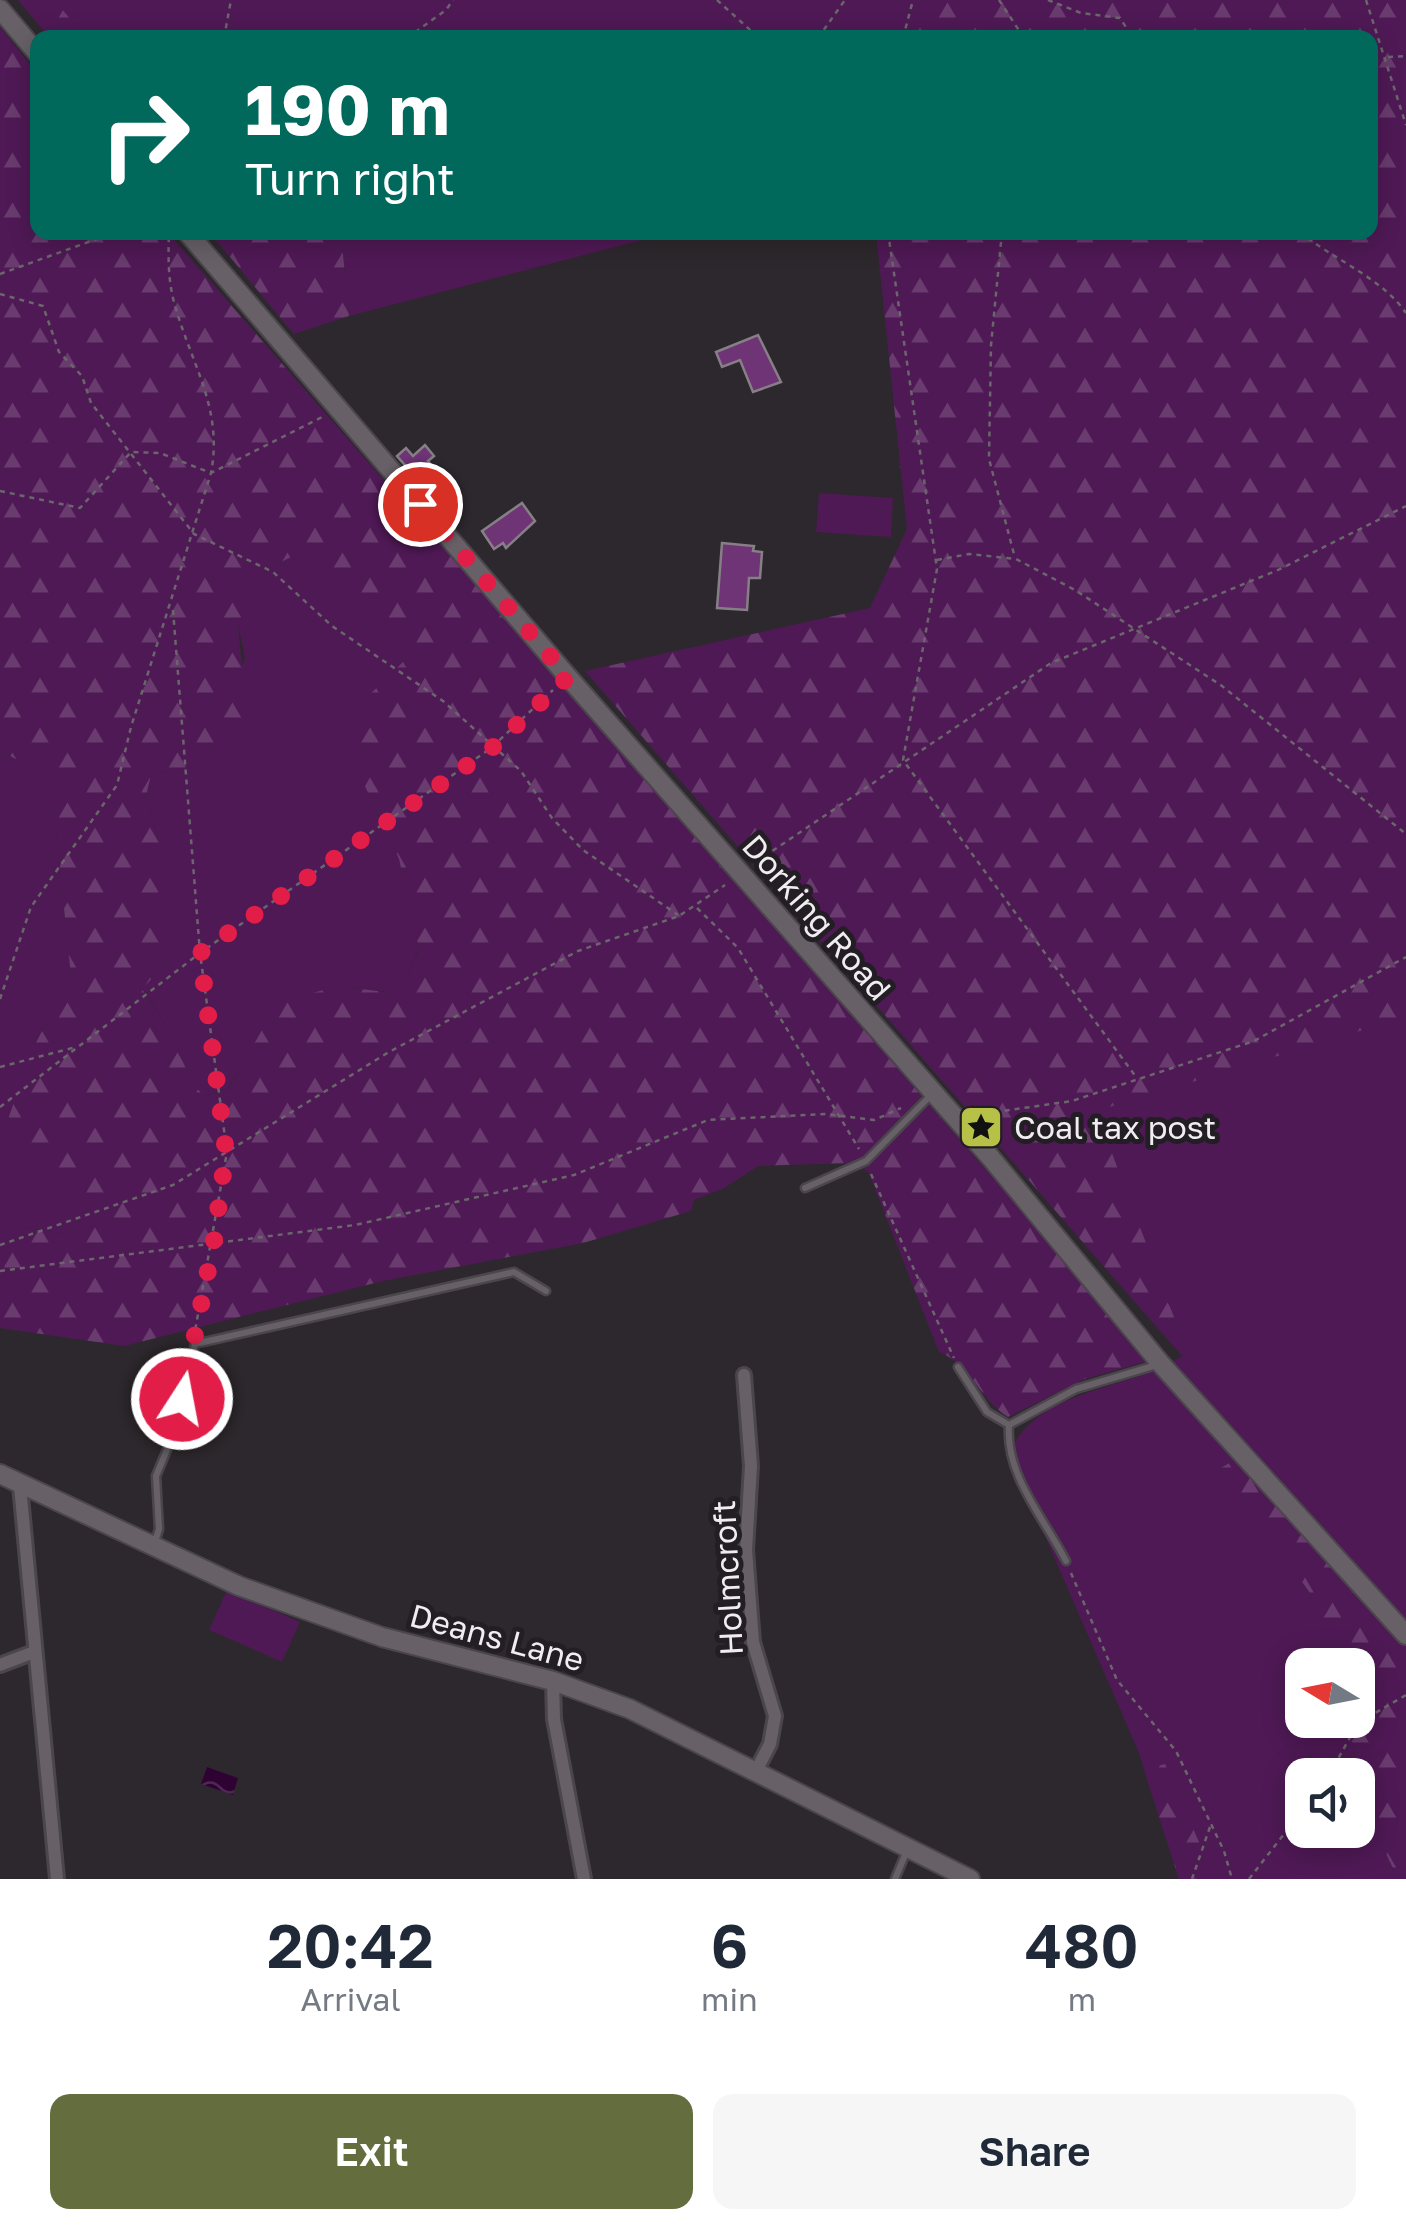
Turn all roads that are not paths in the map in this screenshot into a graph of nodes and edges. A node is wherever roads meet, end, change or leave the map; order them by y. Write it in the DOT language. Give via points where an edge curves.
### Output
graph roads {
  1 [pos="0,9"];
  2 [pos="30,45"];
  3 [pos="195,240"];
  4 [pos="932,1094"];
  5 [pos="805,1188"];
  6 [pos="546,1291"];
  7 [pos="1161,1364"];
  8 [pos="958,1367"];
  9 [pos="744,1375"];
  10 [pos="1009,1425"];
  11 [pos="0,1474"];
  12 [pos="20,1486"];
  13 [pos="154,1546"];
  14 [pos="1066,1562"];
  15 [pos="1406,1635"];
  16 [pos="34,1652"];
  17 [pos="0,1666"];
  18 [pos="553,1681"];
  19 [pos="756,1771"];
  20 [pos="908,1847"];
  21 [pos="57,1879"];
  22 [pos="584,1879"];
  23 [pos="895,1879"];
  24 [pos="970,1879"];
  1 -- 2 [label="main road"];
  3 -- 4 [label="main road, Dorking Road"];
  4 -- 5 [label="lane" via="866,1160"];
  4 -- 7 [label="main road, Dorking Road"];
  6 -- 13 [label="lane" via="514,1272 199,1342 156,1476"];
  7 -- 10 [label="lane" via="1076,1389"];
  7 -- 15 [label="main road, Dorking Road"];
  8 -- 10 [label="lane" via="987,1412"];
  9 -- 19 [label="street, Holmcroft" via="753,1642 775,1716"];
  10 -- 14 [label="lane" via="1017,1474"];
  11 -- 12 [label="main road, Deans Lane"];
  12 -- 13 [label="main road, Deans Lane"];
  12 -- 16 [label="street"];
  13 -- 18 [label="main road, Deans Lane" via="207,1574 382,1637"];
  16 -- 17 [label="street"];
  16 -- 21 [label="street"];
  18 -- 19 [label="main road, Deans Lane" via="630,1708"];
  18 -- 22 [label="street" via="554,1720"];
  19 -- 20 [label="main road, Deans Lane"];
  20 -- 23 [label="lane"];
  20 -- 24 [label="main road, Deans Lane"];
}
